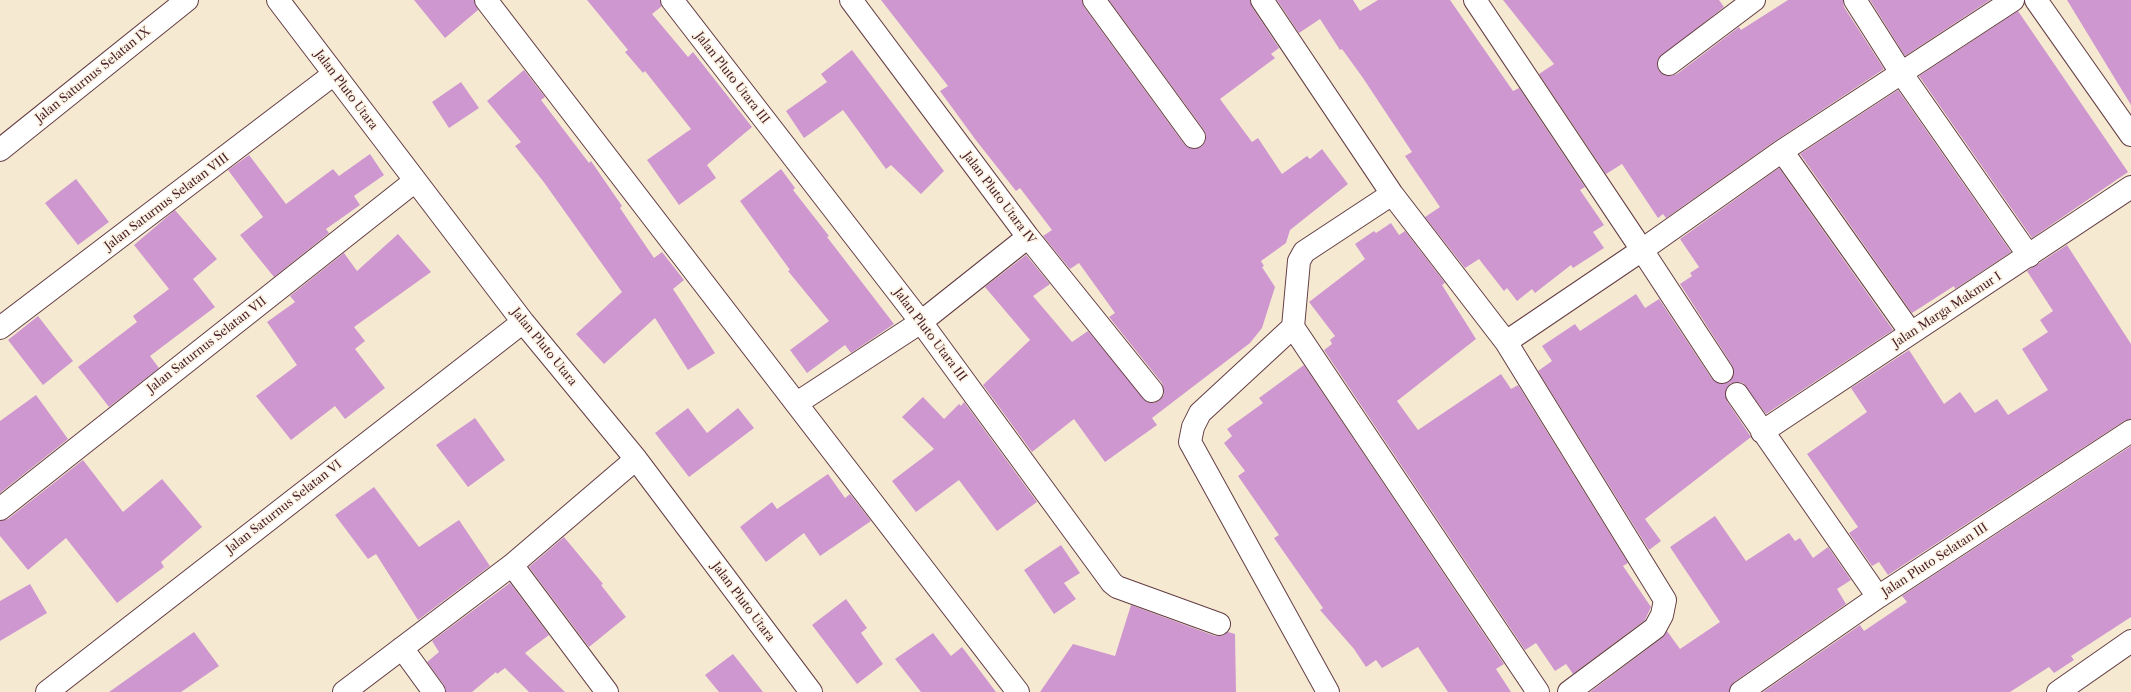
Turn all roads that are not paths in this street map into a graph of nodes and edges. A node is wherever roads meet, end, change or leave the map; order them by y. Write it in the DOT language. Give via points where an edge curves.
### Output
graph roads {
  1 [pos="187,0"];
  2 [pos="278,0"];
  3 [pos="486,0"];
  4 [pos="672,0"];
  5 [pos="851,0"];
  6 [pos="1094,0"];
  7 [pos="1262,0"];
  8 [pos="1475,0"];
  9 [pos="1754,0"];
  10 [pos="1855,0"];
  11 [pos="2013,0"];
  12 [pos="2036,0"];
  13 [pos="1669,64"];
  14 [pos="334,74"];
  15 [pos="1902,74"];
  16 [pos="2131,135"];
  17 [pos="1194,137"];
  18 [pos="0,150"];
  19 [pos="1782,151"];
  20 [pos="415,181"];
  21 [pos="2131,187"];
  22 [pos="1392,194"];
  23 [pos="1028,237"];
  24 [pos="1642,250"];
  25 [pos="2029,256"];
  26 [pos="523,322"];
  27 [pos="921,322"];
  28 [pos="1293,327"];
  29 [pos="0,328"];
  30 [pos="1911,333"];
  31 [pos="1506,342"];
  32 [pos="1722,372"];
  33 [pos="1152,391"];
  34 [pos="1737,394"];
  35 [pos="797,403"];
  36 [pos="2131,431"];
  37 [pos="1762,432"];
  38 [pos="636,459"];
  39 [pos="0,510"];
  40 [pos="512,565"];
  41 [pos="1878,597"];
  42 [pos="1219,624"];
  43 [pos="2131,641"];
  44 [pos="402,648"];
  45 [pos="46,692"];
  46 [pos="344,692"];
  47 [pos="434,692"];
  48 [pos="607,692"];
  49 [pos="811,692"];
  50 [pos="1018,692"];
  51 [pos="1328,692"];
  52 [pos="1538,692"];
  53 [pos="1569,692"];
  54 [pos="1741,692"];
  55 [pos="2058,692"];
  1 -- 18 [label="street, Jalan Saturnus Selatan IX"];
  2 -- 14 [label="street, Jalan Pluto Utara"];
  3 -- 35 [label="street"];
  4 -- 27 [label="street, Jalan Pluto Utara III"];
  5 -- 23 [label="street, Jalan Pluto Utara IV"];
  6 -- 17 [label="street"];
  7 -- 22 [label="street"];
  8 -- 24 [label="street"];
  9 -- 13 [label="street"];
  10 -- 15 [label="street"];
  11 -- 15 [label="street"];
  12 -- 16 [label="street"];
  14 -- 20 [label="street, Jalan Pluto Utara"];
  14 -- 29 [label="street, Jalan Saturnus Selatan VIII"];
  15 -- 19 [label="street"];
  15 -- 25 [label="street"];
  19 -- 24 [label="street"];
  19 -- 30 [label="street"];
  20 -- 26 [label="street, Jalan Pluto Utara"];
  20 -- 39 [label="street, Jalan Saturnus Selatan VII"];
  21 -- 25 [label="street, Jalan Marga Makmur I"];
  22 -- 28 [label="street" via="1304,252 1299,261"];
  22 -- 31 [label="street"];
  23 -- 27 [label="street"];
  23 -- 33 [label="street, Jalan Pluto Utara IV"];
  24 -- 31 [label="street"];
  24 -- 32 [label="street"];
  25 -- 30 [label="street, Jalan Marga Makmur I"];
  26 -- 38 [label="street, Jalan Pluto Utara"];
  26 -- 45 [label="street, Jalan Saturnus Selatan VI"];
  27 -- 35 [label="street"];
  27 -- 42 [label="street, Jalan Pluto Utara III" via="1112,583"];
  28 -- 51 [label="street" via="1200,413 1193,427 1190,442"];
  28 -- 52 [label="street"];
  30 -- 37 [label="street, Jalan Marga Makmur I"];
  31 -- 53 [label="street" via="1665,600 1662,615 1655,628"];
  34 -- 37 [label="street"];
  35 -- 50 [label="street"];
  36 -- 41 [label="street, Jalan Pluto Selatan III"];
  37 -- 41 [label="street"];
  38 -- 40 [label="street"];
  38 -- 49 [label="street, Jalan Pluto Utara"];
  40 -- 44 [label="street"];
  40 -- 48 [label="street"];
  41 -- 54 [label="street, Jalan Pluto Selatan III"];
  43 -- 55 [label="street"];
  44 -- 46 [label="street"];
  44 -- 47 [label="street"];
}
